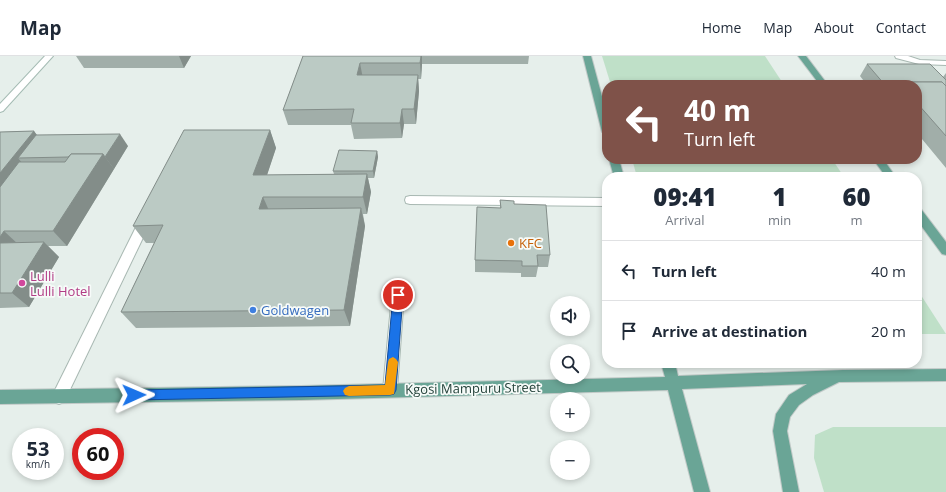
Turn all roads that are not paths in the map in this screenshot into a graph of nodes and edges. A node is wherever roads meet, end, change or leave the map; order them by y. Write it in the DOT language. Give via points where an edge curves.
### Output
graph roads {
  1 [pos="49,56"];
  2 [pos="587,56"];
  3 [pos="802,56"];
  4 [pos="899,56"];
  5 [pos="919,62"];
  6 [pos="946,63"];
  7 [pos="930,72"];
  8 [pos="820,80"];
  9 [pos="0,109"];
  10 [pos="602,113"];
  11 [pos="410,200"];
  12 [pos="602,202"];
  13 [pos="151,208"];
  14 [pos="922,219"];
  15 [pos="946,252"];
  16 [pos="398,295"];
  17 [pos="670,368"];
  18 [pos="946,375"];
  19 [pos="843,376"];
  20 [pos="674,383"];
  21 [pos="390,390"];
  22 [pos="0,397"];
  23 [pos="59,397"];
  24 [pos="702,492"];
  25 [pos="791,492"];
  1 -- 9 [label="street"];
  2 -- 10 [label="main road"];
  3 -- 8 [label="main road"];
  4 -- 5 [label="street"];
  5 -- 6 [label="street"];
  5 -- 7 [label="street"];
  11 -- 12 [label="street"];
  13 -- 23 [label="street"];
  14 -- 15 [label="main road"];
  16 -- 21 [label="street"];
  17 -- 20 [label="main road"];
  18 -- 19 [label="main road, Kgosi Mampuru Street"];
  19 -- 20 [label="main road, Kgosi Mampuru Street"];
  19 -- 25 [label="main road" via="808,390 794,400 783,414 780,431"];
  20 -- 21 [label="main road, Kgosi Mampuru Street"];
  20 -- 24 [label="main road"];
  21 -- 23 [label="main road, Kgosi Mampuru Street"];
  22 -- 23 [label="main road, Kgosi Mampuru Street"];
}
